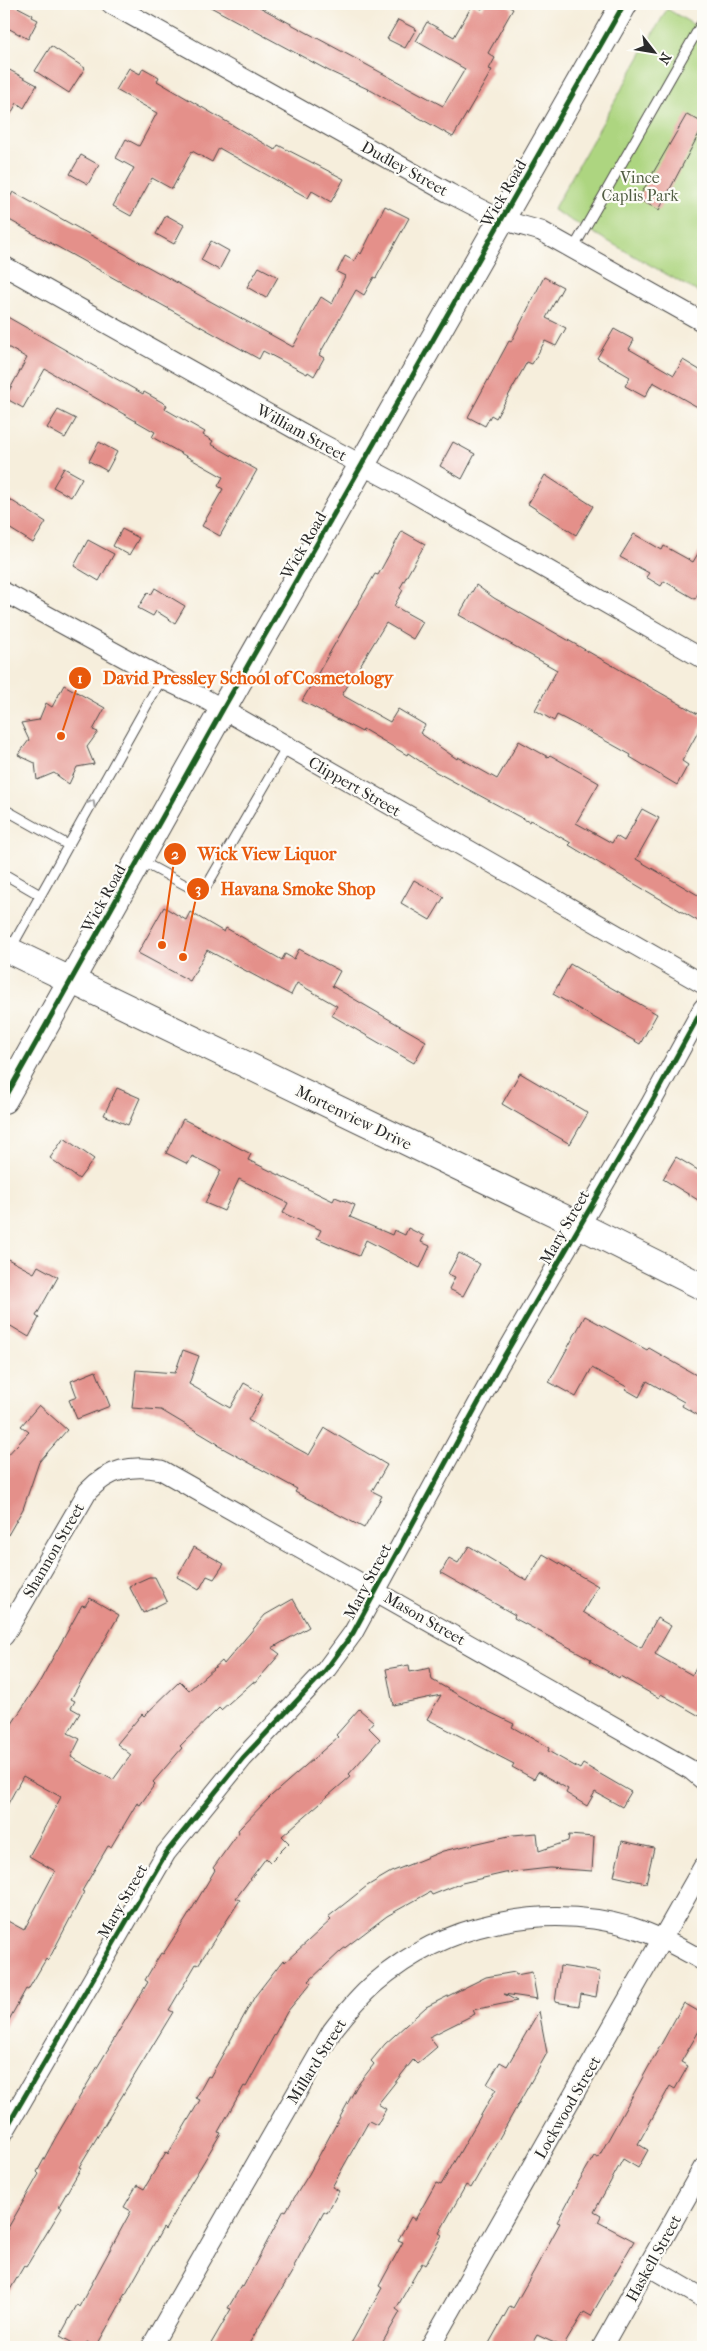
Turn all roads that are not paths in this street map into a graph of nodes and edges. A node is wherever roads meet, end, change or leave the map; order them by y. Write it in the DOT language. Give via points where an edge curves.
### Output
graph roads {
  1 [pos="111,4"];
  2 [pos="624,4"];
  3 [pos="703,20"];
  4 [pos="502,220"];
  5 [pos="573,250"];
  6 [pos="4,266"];
  7 [pos="703,322"];
  8 [pos="362,466"];
  9 [pos="4,592"];
  10 [pos="703,658"];
  11 [pos="162,678"];
  12 [pos="223,709"];
  13 [pos="287,748"];
  14 [pos="4,809"];
  15 [pos="68,845"];
  16 [pos="139,860"];
  17 [pos="4,874"];
  18 [pos="40,896"];
  19 [pos="7,949"];
  20 [pos="71,981"];
  21 [pos="703,984"];
  22 [pos="703,1008"];
  23 [pos="4,1100"];
  24 [pos="579,1225"];
  25 [pos="703,1287"];
  26 [pos="112,1472"];
  27 [pos="376,1590"];
  28 [pos="4,1636"];
  29 [pos="703,1780"];
  30 [pos="703,1867"];
  31 [pos="662,1940"];
  32 [pos="703,1961"];
  33 [pos="4,2132"];
  34 [pos="703,2168"];
  35 [pos="648,2266"];
  36 [pos="703,2298"];
  37 [pos="150,2347"];
  38 [pos="430,2347"];
  39 [pos="602,2347"];
  1 -- 4 [label="street, Dudley Street"];
  2 -- 4 [label="street, Wick Road"];
  3 -- 5 [label="lane"];
  4 -- 5 [label="street, Dudley Street" via="540,231"];
  4 -- 8 [label="street, Wick Road"];
  5 -- 7 [label="street, Dudley Street"];
  6 -- 8 [label="street, William Street"];
  8 -- 10 [label="street, William Street"];
  8 -- 12 [label="street, Wick Road"];
  9 -- 11 [label="street, Clippert Street"];
  11 -- 12 [label="street, Clippert Street"];
  15 -- 11 [label="lane, one-way"];
  12 -- 13 [label="street, Clippert Street"];
  12 -- 16 [label="street, Wick Road"];
  13 -- 16 [label="lane" via="202,894"];
  13 -- 21 [label="street, Clippert Street"];
  14 -- 15 [label="lane"];
  15 -- 18 [label="lane"];
  16 -- 20 [label="street, Wick Road"];
  17 -- 18 [label="lane"];
  18 -- 19 [label="lane"];
  19 -- 20 [label="street, Mortenview Drive"];
  20 -- 23 [label="street, Wick Road"];
  20 -- 24 [label="street, Mortenview Drive"];
  22 -- 24 [label="street, Mary Street"];
  24 -- 25 [label="street, Mortenview Drive"];
  24 -- 27 [label="street, Mary Street"];
  26 -- 27 [label="street, Mason Street" via="142,1466 161,1470"];
  26 -- 28 [label="street, Shannon Street" via="96,1482 81,1500"];
  27 -- 29 [label="street, Mason Street"];
  27 -- 33 [label="street, Mary Street" via="353,1632 325,1671 243,1758 166,1853"];
  30 -- 31 [label="street, Lockwood Street"];
  31 -- 32 [label="street, Millard Street"];
  31 -- 37 [label="street, Millard Street" via="632,1928 590,1919 549,1916 513,1919 474,1928 436,1943 401,1963 352,2005 332,2031"];
  31 -- 38 [label="street, Lockwood Street"];
  34 -- 35 [label="street, Haskell Street"];
  35 -- 36 [label="street"];
  35 -- 39 [label="street, Haskell Street"];
}
